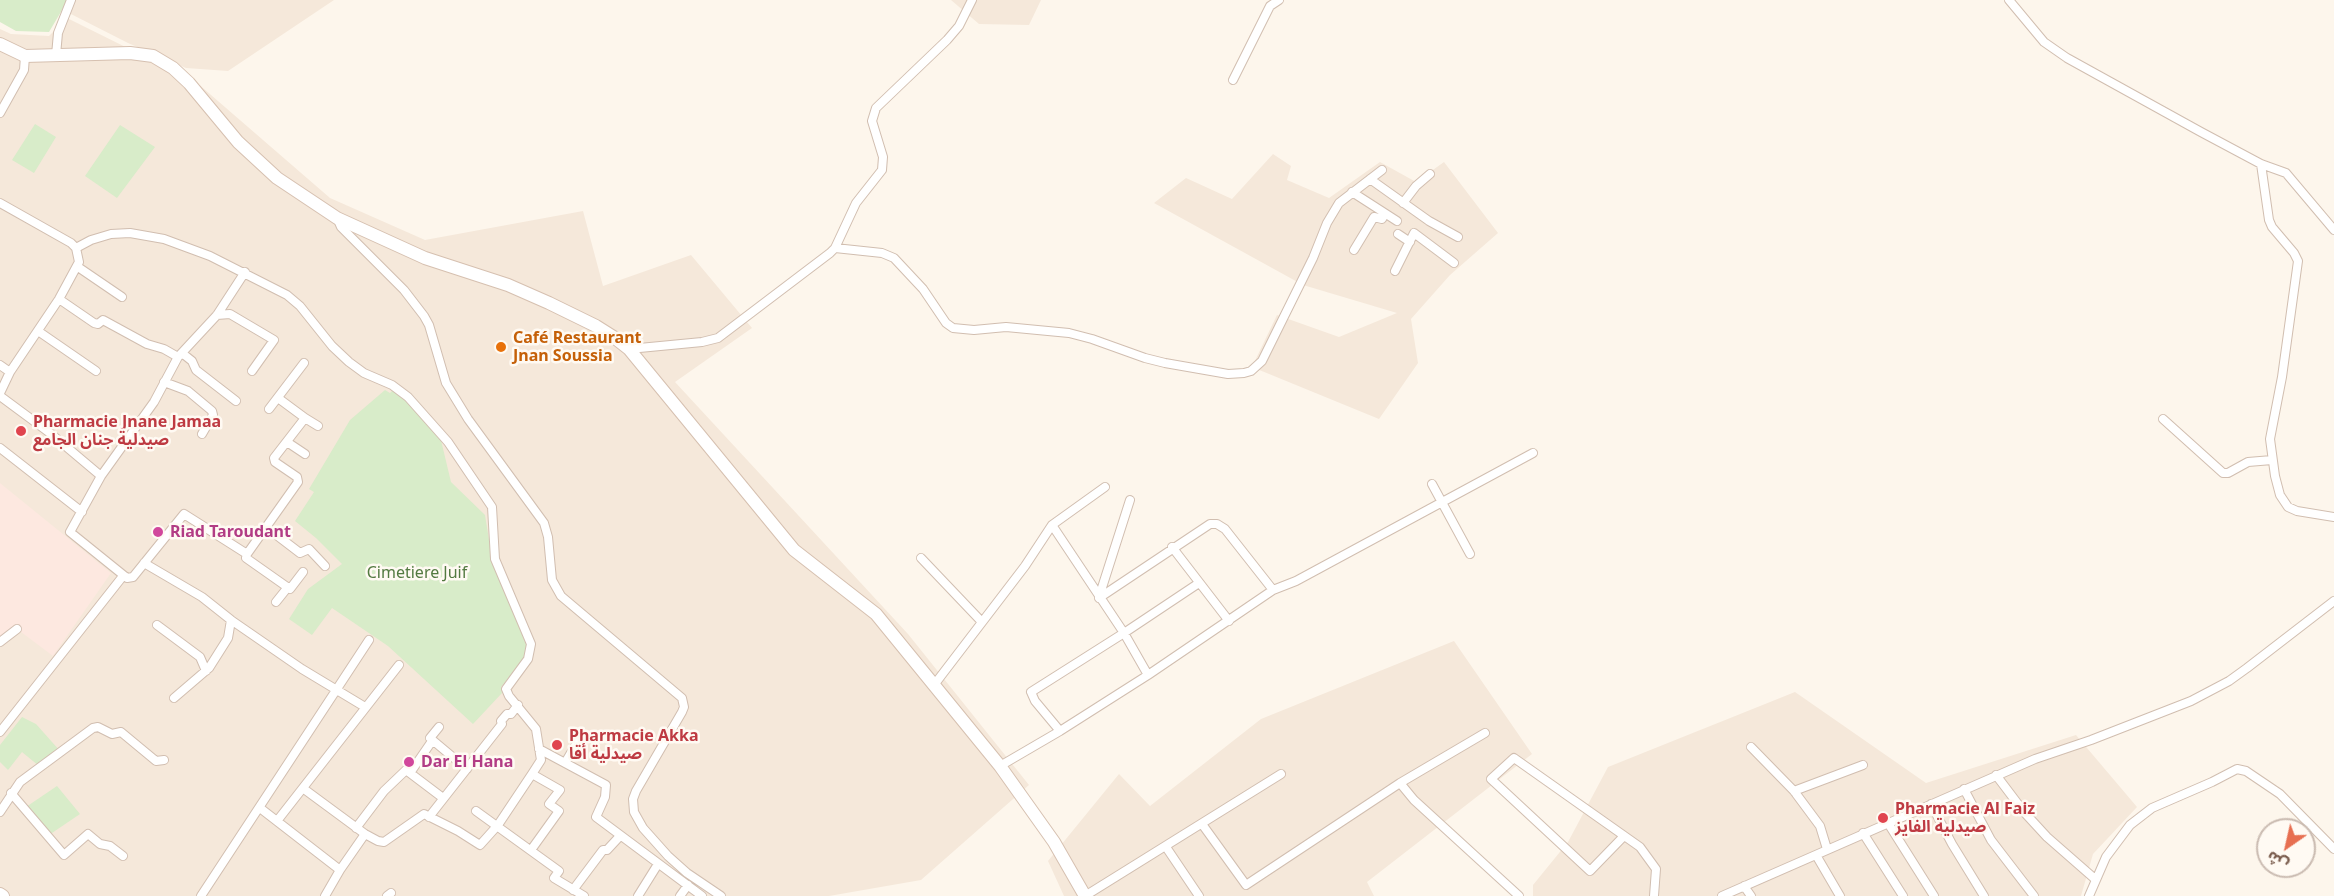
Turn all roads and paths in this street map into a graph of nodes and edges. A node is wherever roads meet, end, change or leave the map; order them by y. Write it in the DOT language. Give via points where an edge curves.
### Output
graph roads {
  1 [pos="71,0"];
  2 [pos="972,0"];
  3 [pos="1279,0"];
  4 [pos="2009,0"];
  5 [pos="0,44"];
  6 [pos="56,55"];
  7 [pos="25,56"];
  8 [pos="1233,80"];
  9 [pos="0,113"];
  10 [pos="2261,164"];
  11 [pos="1382,171"];
  12 [pos="1430,174"];
  13 [pos="1370,179"];
  14 [pos="1352,192"];
  15 [pos="0,203"];
  16 [pos="1403,203"];
  17 [pos="1385,214"];
  18 [pos="337,218"];
  19 [pos="1397,221"];
  20 [pos="2334,230"];
  21 [pos="1398,234"];
  22 [pos="1458,237"];
  23 [pos="1410,242"];
  24 [pos="76,248"];
  25 [pos="835,248"];
  26 [pos="1354,250"];
  27 [pos="1454,263"];
  28 [pos="78,267"];
  29 [pos="1395,271"];
  30 [pos="245,272"];
  31 [pos="122,297"];
  32 [pos="59,299"];
  33 [pos="217,315"];
  34 [pos="38,331"];
  35 [pos="629,349"];
  36 [pos="180,355"];
  37 [pos="304,363"];
  38 [pos="0,365"];
  39 [pos="96,371"];
  40 [pos="252,371"];
  41 [pos="10,372"];
  42 [pos="164,382"];
  43 [pos="0,394"];
  44 [pos="278,398"];
  45 [pos="236,401"];
  46 [pos="269,409"];
  47 [pos="305,418"];
  48 [pos="2163,419"];
  49 [pos="318,426"];
  50 [pos="202,434"];
  51 [pos="287,442"];
  52 [pos="0,448"];
  53 [pos="1533,453"];
  54 [pos="305,454"];
  55 [pos="2272,460"];
  56 [pos="101,476"];
  57 [pos="1432,484"];
  58 [pos="1105,487"];
  59 [pos="1130,500"];
  60 [pos="1442,502"];
  61 [pos="82,512"];
  62 [pos="2334,518"];
  63 [pos="1052,525"];
  64 [pos="266,527"];
  65 [pos="1172,547"];
  66 [pos="247,554"];
  67 [pos="1470,554"];
  68 [pos="921,558"];
  69 [pos="144,563"];
  70 [pos="325,566"];
  71 [pos="303,572"];
  72 [pos="123,576"];
  73 [pos="1198,583"];
  74 [pos="288,587"];
  75 [pos="1273,590"];
  76 [pos="1099,598"];
  77 [pos="2334,601"];
  78 [pos="276,602"];
  79 [pos="231,621"];
  80 [pos="981,621"];
  81 [pos="1229,621"];
  82 [pos="157,625"];
  83 [pos="17,628"];
  84 [pos="1124,633"];
  85 [pos="369,640"];
  86 [pos="0,642"];
  87 [pos="399,664"];
  88 [pos="206,671"];
  89 [pos="1148,675"];
  90 [pos="934,685"];
  91 [pos="337,690"];
  92 [pos="174,698"];
  93 [pos="518,705"];
  94 [pos="365,707"];
  95 [pos="439,727"];
  96 [pos="1060,731"];
  97 [pos="0,732"];
  98 [pos="1485,733"];
  99 [pos="582,734"];
  100 [pos="432,741"];
  101 [pos="1751,747"];
  102 [pos="539,749"];
  103 [pos="164,760"];
  104 [pos="565,763"];
  105 [pos="1863,765"];
  106 [pos="1000,766"];
  107 [pos="467,769"];
  108 [pos="410,773"];
  109 [pos="532,774"];
  110 [pos="1281,774"];
  111 [pos="1996,775"];
  112 [pos="1400,783"];
  113 [pos="304,789"];
  114 [pos="1964,789"];
  115 [pos="1794,791"];
  116 [pos="11,793"];
  117 [pos="443,798"];
  118 [pos="1931,804"];
  119 [pos="260,808"];
  120 [pos="476,811"];
  121 [pos="0,812"];
  122 [pos="429,817"];
  123 [pos="277,821"];
  124 [pos="1888,823"];
  125 [pos="1202,824"];
  126 [pos="498,825"];
  127 [pos="356,828"];
  128 [pos="1863,833"];
  129 [pos="365,834"];
  130 [pos="620,836"];
  131 [pos="1624,836"];
  132 [pos="1166,847"];
  133 [pos="1827,849"];
  134 [pos="2334,849"];
  135 [pos="531,850"];
  136 [pos="1816,855"];
  137 [pos="123,856"];
  138 [pos="658,864"];
  139 [pos="340,870"];
  140 [pos="2095,879"];
  141 [pos="688,885"];
  142 [pos="1744,886"];
  143 [pos="577,893"];
  144 [pos="201,896"];
  145 [pos="325,896"];
  146 [pos="638,896"];
  147 [pos="680,896"];
  148 [pos="702,896"];
  149 [pos="722,896"];
  150 [pos="1085,896"];
  151 [pos="1198,896"];
  152 [pos="1519,896"];
  153 [pos="1654,896"];
  154 [pos="1722,896"];
  155 [pos="1751,896"];
  156 [pos="1840,896"];
  157 [pos="1903,896"];
  158 [pos="1934,896"];
  159 [pos="1984,896"];
  160 [pos="2034,896"];
  161 [pos="2089,896"];
  1 -- 6 [label="street" via="58,33"];
  2 -- 25 [label="street" via="947,40 876,108 873,122 883,157 882,170 850,212"];
  3 -- 8 [label="street" via="1270,6"];
  4 -- 10 [label="street" via="2044,42 2067,58"];
  5 -- 7 [label="main road"];
  6 -- 7 [label="main road"];
  6 -- 18 [label="main road" via="130,53 163,60 189,83 238,142 277,178"];
  7 -- 9 [label="street" via="24,70"];
  10 -- 20 [label="street" via="2286,173"];
  10 -- 55 [label="street" via="2269,220 2298,261 2271,431"];
  11 -- 13 [label="street"];
  12 -- 16 [label="street"];
  13 -- 14 [label="street"];
  13 -- 16 [label="street"];
  14 -- 17 [label="street"];
  14 -- 25 [label="street" via="1339,203 1327,223 1262,361 1244,373 1228,374 1165,363 1068,333 1006,327 953,328 894,258"];
  15 -- 24 [label="street"];
  16 -- 22 [label="street"];
  17 -- 19 [label="street"];
  17 -- 26 [label="street" via="1382,219 1374,217"];
  18 -- 35 [label="main road" via="425,258 549,303 596,326"];
  18 -- 149 [label="street" via="340,228 404,290 424,316 446,383 544,523 552,580 561,596 682,698 682,712 636,791 634,812 643,828 673,860"];
  21 -- 23 [label="street"];
  23 -- 27 [label="street" via="1414,233"];
  23 -- 29 [label="street"];
  24 -- 28 [label="street"];
  24 -- 30 [label="street" via="111,234 144,235 164,239"];
  25 -- 35 [label="street" via="718,338"];
  28 -- 31 [label="street"];
  28 -- 32 [label="street"];
  30 -- 33 [label="street"];
  30 -- 93 [label="street" via="300,306 332,346 357,368 392,384 408,397 448,442 492,507 495,559 531,644 528,659 506,689"];
  32 -- 34 [label="street"];
  32 -- 36 [label="street" via="94,323 103,320 147,344"];
  33 -- 36 [label="street"];
  33 -- 40 [label="street" via="230,314 274,340"];
  34 -- 39 [label="street"];
  34 -- 41 [label="street"];
  35 -- 90 [label="main road" via="795,550 869,608"];
  36 -- 42 [label="street"];
  36 -- 45 [label="street"];
  37 -- 44 [label="street"];
  38 -- 41 [label="street"];
  41 -- 43 [label="street"];
  42 -- 50 [label="street" via="188,391 212,411"];
  42 -- 56 [label="street"];
  43 -- 56 [label="street"];
  44 -- 46 [label="street"];
  44 -- 47 [label="street"];
  47 -- 49 [label="street"];
  47 -- 51 [label="street"];
  48 -- 55 [label="street" via="2223,473 2248,462"];
  51 -- 54 [label="street"];
  51 -- 64 [label="street" via="274,459 298,482"];
  52 -- 61 [label="street"];
  53 -- 60 [label="street"];
  55 -- 62 [label="street" via="2285,504 2297,511"];
  56 -- 61 [label="street"];
  57 -- 60 [label="street"];
  58 -- 63 [label="street"];
  59 -- 76 [label="street"];
  60 -- 67 [label="street"];
  60 -- 75 [label="street"];
  61 -- 72 [label="street" via="70,532"];
  63 -- 76 [label="street"];
  63 -- 80 [label="street"];
  64 -- 66 [label="street"];
  64 -- 70 [label="street" via="300,553 309,549"];
  65 -- 73 [label="street"];
  65 -- 75 [label="street" via="1210,524 1217,524"];
  65 -- 76 [label="street"];
  66 -- 69 [label="street" via="184,514"];
  66 -- 74 [label="street" via="246,558"];
  68 -- 80 [label="street"];
  69 -- 72 [label="street" via="133,577"];
  69 -- 79 [label="street" via="202,597"];
  71 -- 74 [label="street"];
  72 -- 97 [label="street"];
  73 -- 81 [label="street"];
  73 -- 84 [label="street"];
  74 -- 78 [label="street"];
  75 -- 81 [label="street"];
  76 -- 84 [label="street"];
  77 -- 111 [label="street" via="2212,690"];
  79 -- 88 [label="street" via="228,638"];
  79 -- 91 [label="street"];
  80 -- 90 [label="street"];
  81 -- 89 [label="street"];
  82 -- 88 [label="street" via="200,657"];
  83 -- 86 [label="street"];
  84 -- 89 [label="street"];
  84 -- 96 [label="street" via="1031,692"];
  85 -- 91 [label="street"];
  87 -- 94 [label="street"];
  88 -- 92 [label="street"];
  89 -- 96 [label="street"];
  90 -- 106 [label="main road"];
  91 -- 94 [label="street"];
  91 -- 119 [label="street"];
  93 -- 102 [label="street" via="536,729"];
  93 -- 107 [label="street" via="501,721"];
  94 -- 113 [label="street"];
  95 -- 100 [label="street" via="430,738"];
  96 -- 106 [label="street"];
  98 -- 112 [label="street"];
  99 -- 104 [label="street"];
  100 -- 107 [label="street"];
  100 -- 108 [label="street"];
  101 -- 115 [label="street"];
  102 -- 104 [label="street"];
  102 -- 109 [label="street" via="541,760"];
  103 -- 116 [label="street" via="156,761 121,732 112,734 93,728 20,782"];
  104 -- 130 [label="street" via="606,785 596,817"];
  105 -- 115 [label="street"];
  106 -- 150 [label="main road" via="1054,842"];
  107 -- 117 [label="street"];
  108 -- 117 [label="street"];
  108 -- 127 [label="street" via="406,770 384,791"];
  109 -- 126 [label="street"];
  109 -- 135 [label="street" via="560,790 549,804 559,811"];
  110 -- 125 [label="street"];
  111 -- 114 [label="street"];
  111 -- 140 [label="street" via="2024,813"];
  112 -- 125 [label="street" via="1246,885"];
  112 -- 152 [label="street"];
  113 -- 123 [label="street"];
  113 -- 127 [label="street"];
  114 -- 118 [label="street"];
  114 -- 160 [label="street" via="1991,840"];
  115 -- 133 [label="street" via="1820,826"];
  116 -- 121 [label="street"];
  116 -- 137 [label="street" via="62,854 66,855 88,834"];
  117 -- 122 [label="street"];
  118 -- 124 [label="street"];
  118 -- 159 [label="street"];
  119 -- 123 [label="street"];
  119 -- 144 [label="street"];
  120 -- 126 [label="street"];
  122 -- 126 [label="street" via="480,845"];
  122 -- 129 [label="street" via="424,814 384,842"];
  123 -- 139 [label="street"];
  124 -- 128 [label="street"];
  124 -- 158 [label="street"];
  125 -- 132 [label="street"];
  126 -- 135 [label="street"];
  127 -- 129 [label="street"];
  128 -- 133 [label="street"];
  128 -- 157 [label="street"];
  129 -- 139 [label="street"];
  130 -- 138 [label="street"];
  130 -- 143 [label="street" via="603,850"];
  131 -- 131 [label="street" via="1514,758 1491,779 1590,871"];
  131 -- 153 [label="street" via="1640,847 1656,869"];
  132 -- 150 [label="street"];
  132 -- 151 [label="street"];
  133 -- 136 [label="street"];
  134 -- 140 [label="street" via="2280,794 2237,769 2146,812 2114,844"];
  135 -- 143 [label="street" via="559,871 554,879"];
  136 -- 142 [label="street"];
  136 -- 156 [label="street"];
  138 -- 141 [label="street"];
  138 -- 146 [label="street"];
  139 -- 145 [label="street"];
  140 -- 161 [label="street"];
  141 -- 147 [label="street"];
  141 -- 148 [label="street"];
  142 -- 154 [label="street"];
  142 -- 155 [label="street"];
}
